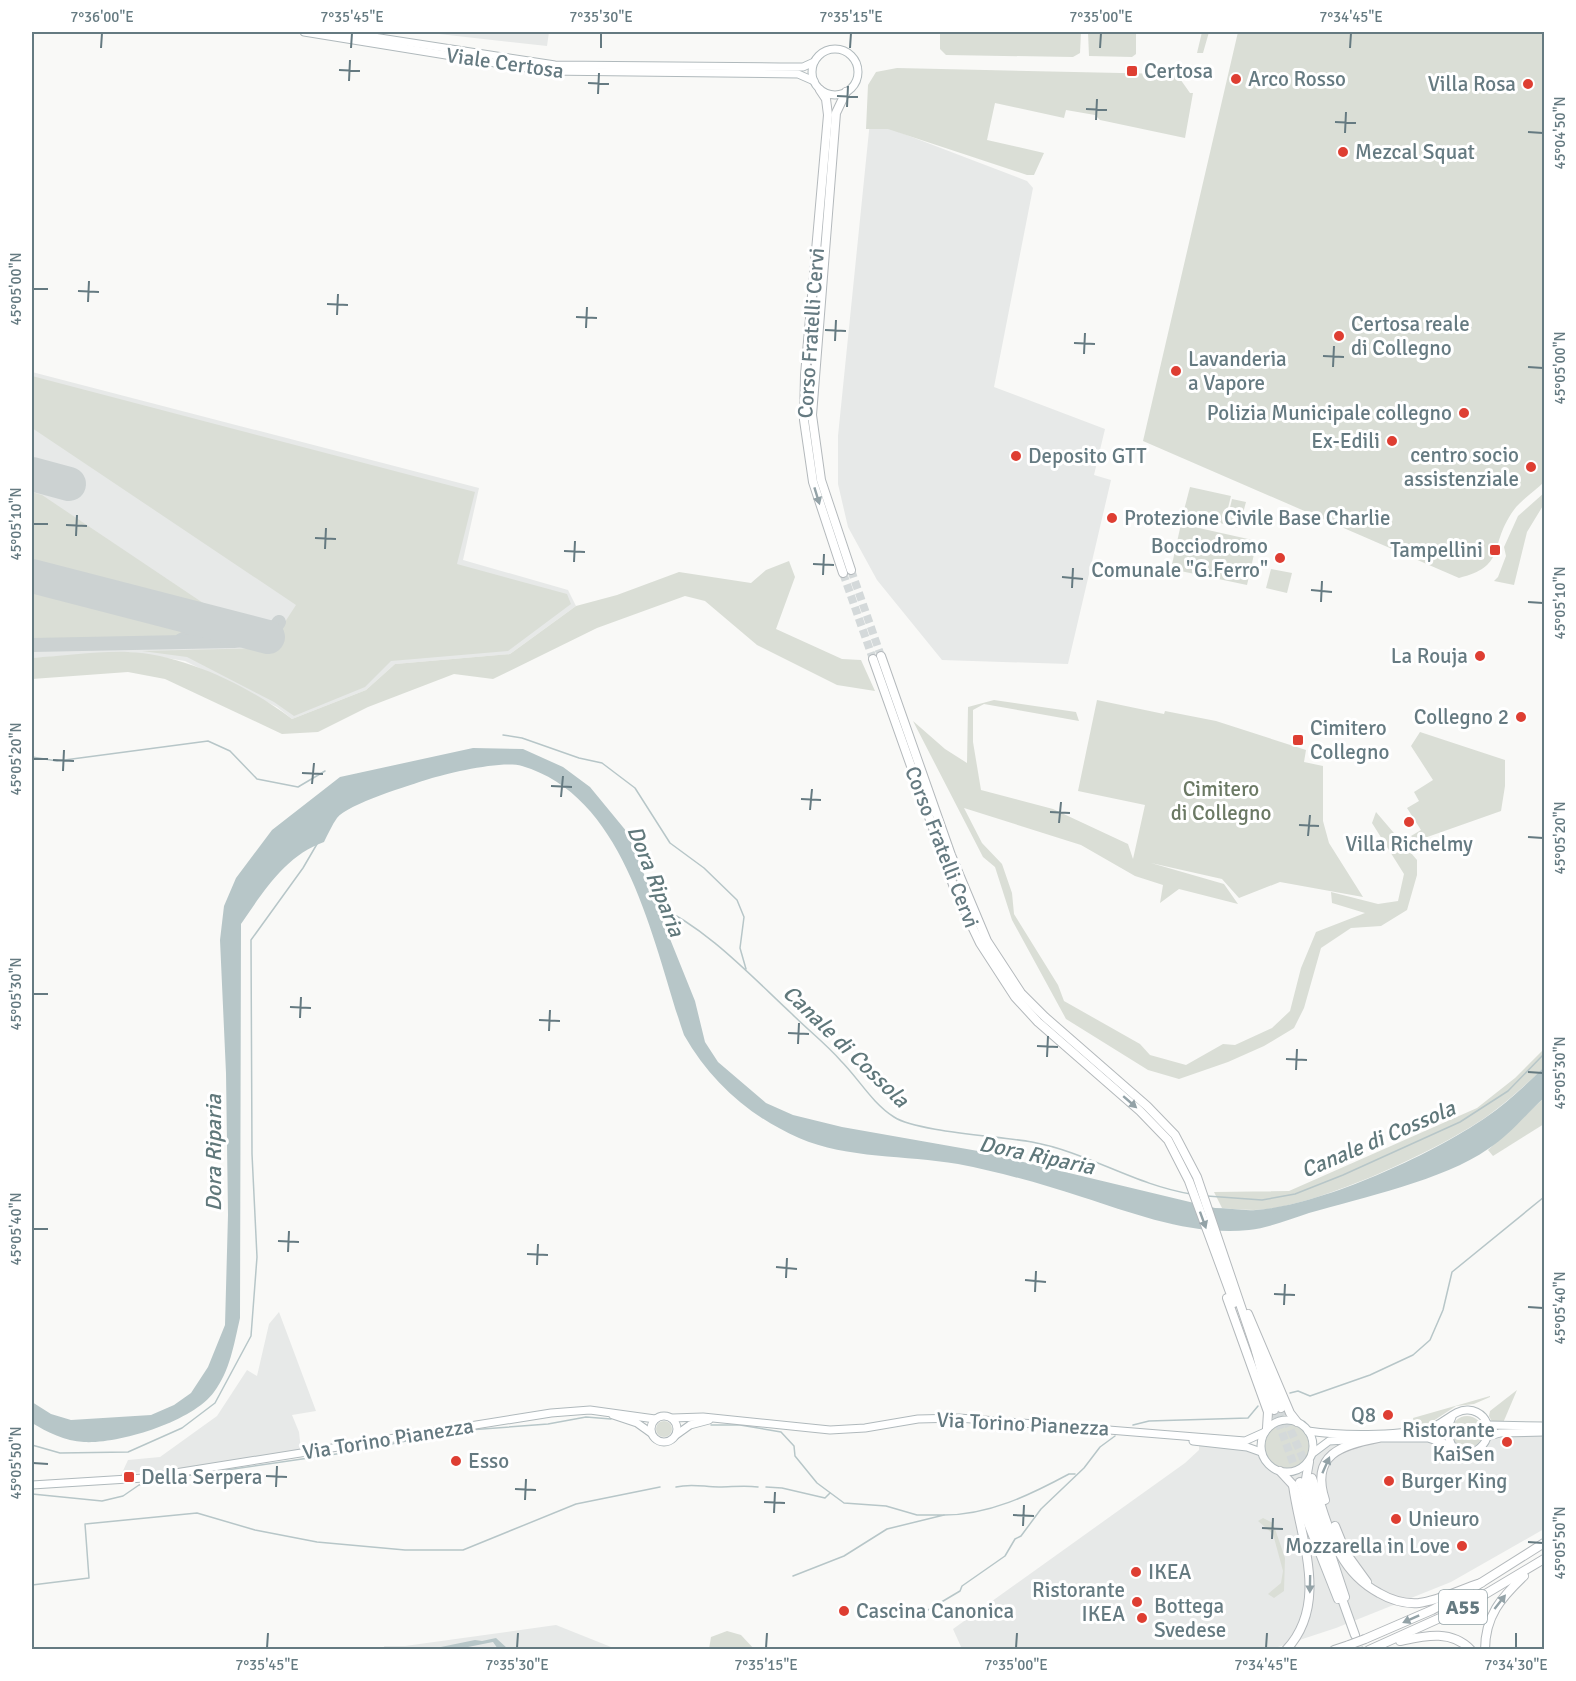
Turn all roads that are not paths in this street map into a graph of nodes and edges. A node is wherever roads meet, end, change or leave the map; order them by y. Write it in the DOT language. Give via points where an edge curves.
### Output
graph roads {
  1 [pos="304,32"];
  2 [pos="341,32"];
  3 [pos="814,62"];
  4 [pos="814,81"];
  5 [pos="820,90"];
  6 [pos="846,92"];
  7 [pos="1221,1257"];
  8 [pos="1227,1276"];
  9 [pos="1256,1351"];
  10 [pos="1263,1378"];
  11 [pos="1278,1409"];
  12 [pos="602,1411"];
  13 [pos="1452,1417"];
  14 [pos="672,1418"];
  15 [pos="655,1419"];
  16 [pos="714,1419"];
  17 [pos="1297,1422"];
  18 [pos="1488,1425"];
  19 [pos="1545,1426"];
  20 [pos="1266,1430"];
  21 [pos="1308,1431"];
  22 [pos="1545,1432"];
  23 [pos="1153,1433"];
  24 [pos="652,1434"];
  25 [pos="676,1435"];
  26 [pos="1488,1436"];
  27 [pos="1378,1438"];
  28 [pos="1452,1446"];
  29 [pos="1261,1452"];
  30 [pos="1310,1458"];
  31 [pos="1280,1472"];
  32 [pos="1312,1478"];
  33 [pos="1297,1484"];
  34 [pos="32,1485"];
  35 [pos="1545,1542"];
  36 [pos="1545,1559"];
  37 [pos="1536,1565"];
  38 [pos="1481,1583"];
  39 [pos="1375,1591"];
  40 [pos="1347,1613"];
  41 [pos="1355,1635"];
  42 [pos="1387,1643"];
  43 [pos="1369,1649"];
  44 [pos="1286,1650"];
  45 [pos="1334,1650"];
  46 [pos="1471,1650"];
  47 [pos="1485,1650"];
  1 -- 4 [label="main road, Viale Certosa" via="545,71 793,74"];
  2 -- 3 [label="main road, Viale Certosa" via="555,65 802,67"];
  3 -- 4 [label="main road"];
  3 -- 6 [label="main road" via="822,53 834,49 854,59 858,69 856,81"];
  4 -- 5 [label="main road"];
  5 -- 6 [label="main road" via="831,95"];
  5 -- 6 [label="main road, Corso Fratelli Cervi, one-way" via="828,115 804,420 813,482 847,572 821,480 812,415 836,113"];
  7 -- 7 [label="main road, Corso Fratelli Cervi, one-way" via="1187,1154 1161,1120 1021,993 1001,965 965,893 895,696 877,657 956,893 993,967 1038,1022 1154,1125 1180,1159"];
  7 -- 8 [label="main road, Corso Fratelli Cervi"];
  8 -- 9 [label="main road"];
  8 -- 10 [label="main road"];
  8 -- 17 [label="main road"];
  8 -- 20 [label="main road" via="1234,1321 1268,1412"];
  9 -- 10 [label="main road"];
  9 -- 11 [label="highway"];
  10 -- 11 [label="main road"];
  12 -- 15 [label="main road, Via Torino Pianezza"];
  12 -- 24 [label="main road, Via Torino Pianezza" via="637,1423"];
  12 -- 34 [label="main road, Via Torino Pianezza" via="551,1413 144,1478"];
  13 -- 18 [label="main road" via="1462,1411 1475,1412"];
  13 -- 21 [label="main road" via="1436,1426 1410,1431"];
  13 -- 28 [label="main road" via="1446,1431"];
  14 -- 15 [label="main road"];
  14 -- 16 [label="main road, Via Torino Pianezza"];
  14 -- 25 [label="main road" via="677,1424"];
  15 -- 24 [label="main road"];
  16 -- 23 [label="main road, Via Torino Pianezza" via="846,1430 918,1419 959,1418"];
  16 -- 25 [label="main road, Via Torino Pianezza" via="690,1425"];
  17 -- 20 [label="main road" via="1282,1420"];
  17 -- 21 [label="main road"];
  18 -- 19 [label="main road"];
  18 -- 26 [label="main road"];
  20 -- 23 [label="main road, Via Torino Pianezza" via="1245,1441"];
  20 -- 29 [label="main road"];
  21 -- 30 [label="main road" via="1312,1438"];
  22 -- 26 [label="main road"];
  23 -- 29 [label="main road, Via Torino Pianezza"];
  24 -- 25 [label="main road" via="662,1442"];
  26 -- 28 [label="main road" via="1483,1447 1474,1452 1463,1453"];
  27 -- 28 [label="main road" via="1428,1438"];
  27 -- 30 [label="main road" via="1329,1441"];
  39 -- 27 [label="highway, one-way" via="1346,1553 1321,1480 1328,1458 1338,1449"];
  29 -- 31 [label="main road" via="1269,1466"];
  30 -- 31 [label="main road" via="1294,1472"];
  30 -- 40 [label="main road" via="1306,1479 1343,1586"];
  31 -- 33 [label="main road"];
  32 -- 39 [label="highway" via="1343,1562 1362,1584"];
  33 -- 40 [label="main road" via="1332,1588"];
  33 -- 44 [label="highway, one-way" via="1310,1587 1301,1627"];
  35 -- 38 [label="highway, A55"];
  36 -- 37 [label="highway, A55"];
  37 -- 42 [label="highway, A55" via="1462,1608"];
  47 -- 37 [label="highway, one-way" via="1492,1612"];
  38 -- 39 [label="highway" via="1415,1603 1394,1600"];
  38 -- 45 [label="highway, A55, one-way, bridge" via="1432,1610"];
  40 -- 41 [label="main road"];
  42 -- 43 [label="highway, A55"];
  42 -- 46 [label="highway" via="1429,1635 1456,1639"];
}
